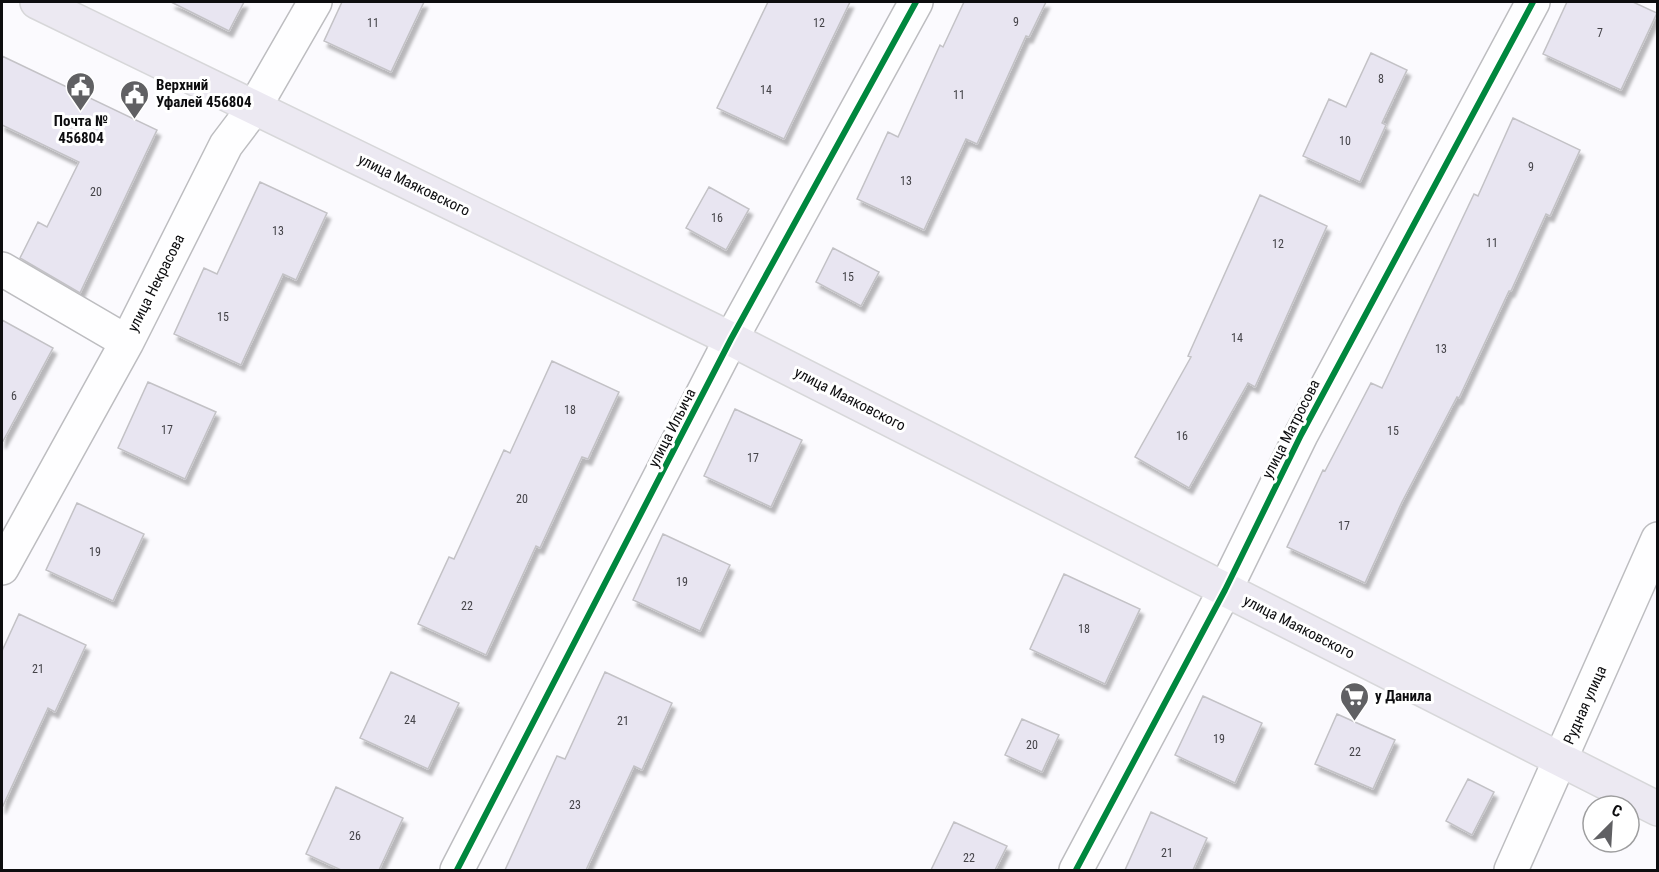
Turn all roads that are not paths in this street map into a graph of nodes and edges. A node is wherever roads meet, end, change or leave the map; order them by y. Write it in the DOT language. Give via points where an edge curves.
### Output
graph roads {
  1 [pos="37,2"];
  2 [pos="315,2"];
  3 [pos="916,2"];
  4 [pos="1533,2"];
  5 [pos="254,108"];
  6 [pos="2,269"];
  7 [pos="731,339"];
  8 [pos="127,342"];
  9 [pos="1658,540"];
  10 [pos="2,568"];
  11 [pos="1225,590"];
  12 [pos="1562,759"];
  13 [pos="1658,808"];
  14 [pos="457,870"];
  15 [pos="1076,870"];
  16 [pos="1511,870"];
  1 -- 5 [label="main road, улица Маяковского"];
  2 -- 5 [label="street, улица Некрасова"];
  3 -- 7 [label="street, улица Ильича"];
  4 -- 11 [label="street, улица Матросова" via="1301,435"];
  5 -- 7 [label="main road, улица Маяковского"];
  5 -- 8 [label="street, улица Некрасова" via="226,145"];
  6 -- 8 [label="street"];
  7 -- 11 [label="main road, улица Маяковского"];
  7 -- 14 [label="street, улица Ильича"];
  8 -- 10 [label="street, улица Некрасова"];
  9 -- 12 [label="street, Рудная улица"];
  11 -- 12 [label="main road, улица Маяковского"];
  11 -- 15 [label="street, улица Матросова"];
  12 -- 13 [label="main road, улица Маяковского"];
  12 -- 16 [label="street, Рудная улица"];
}
